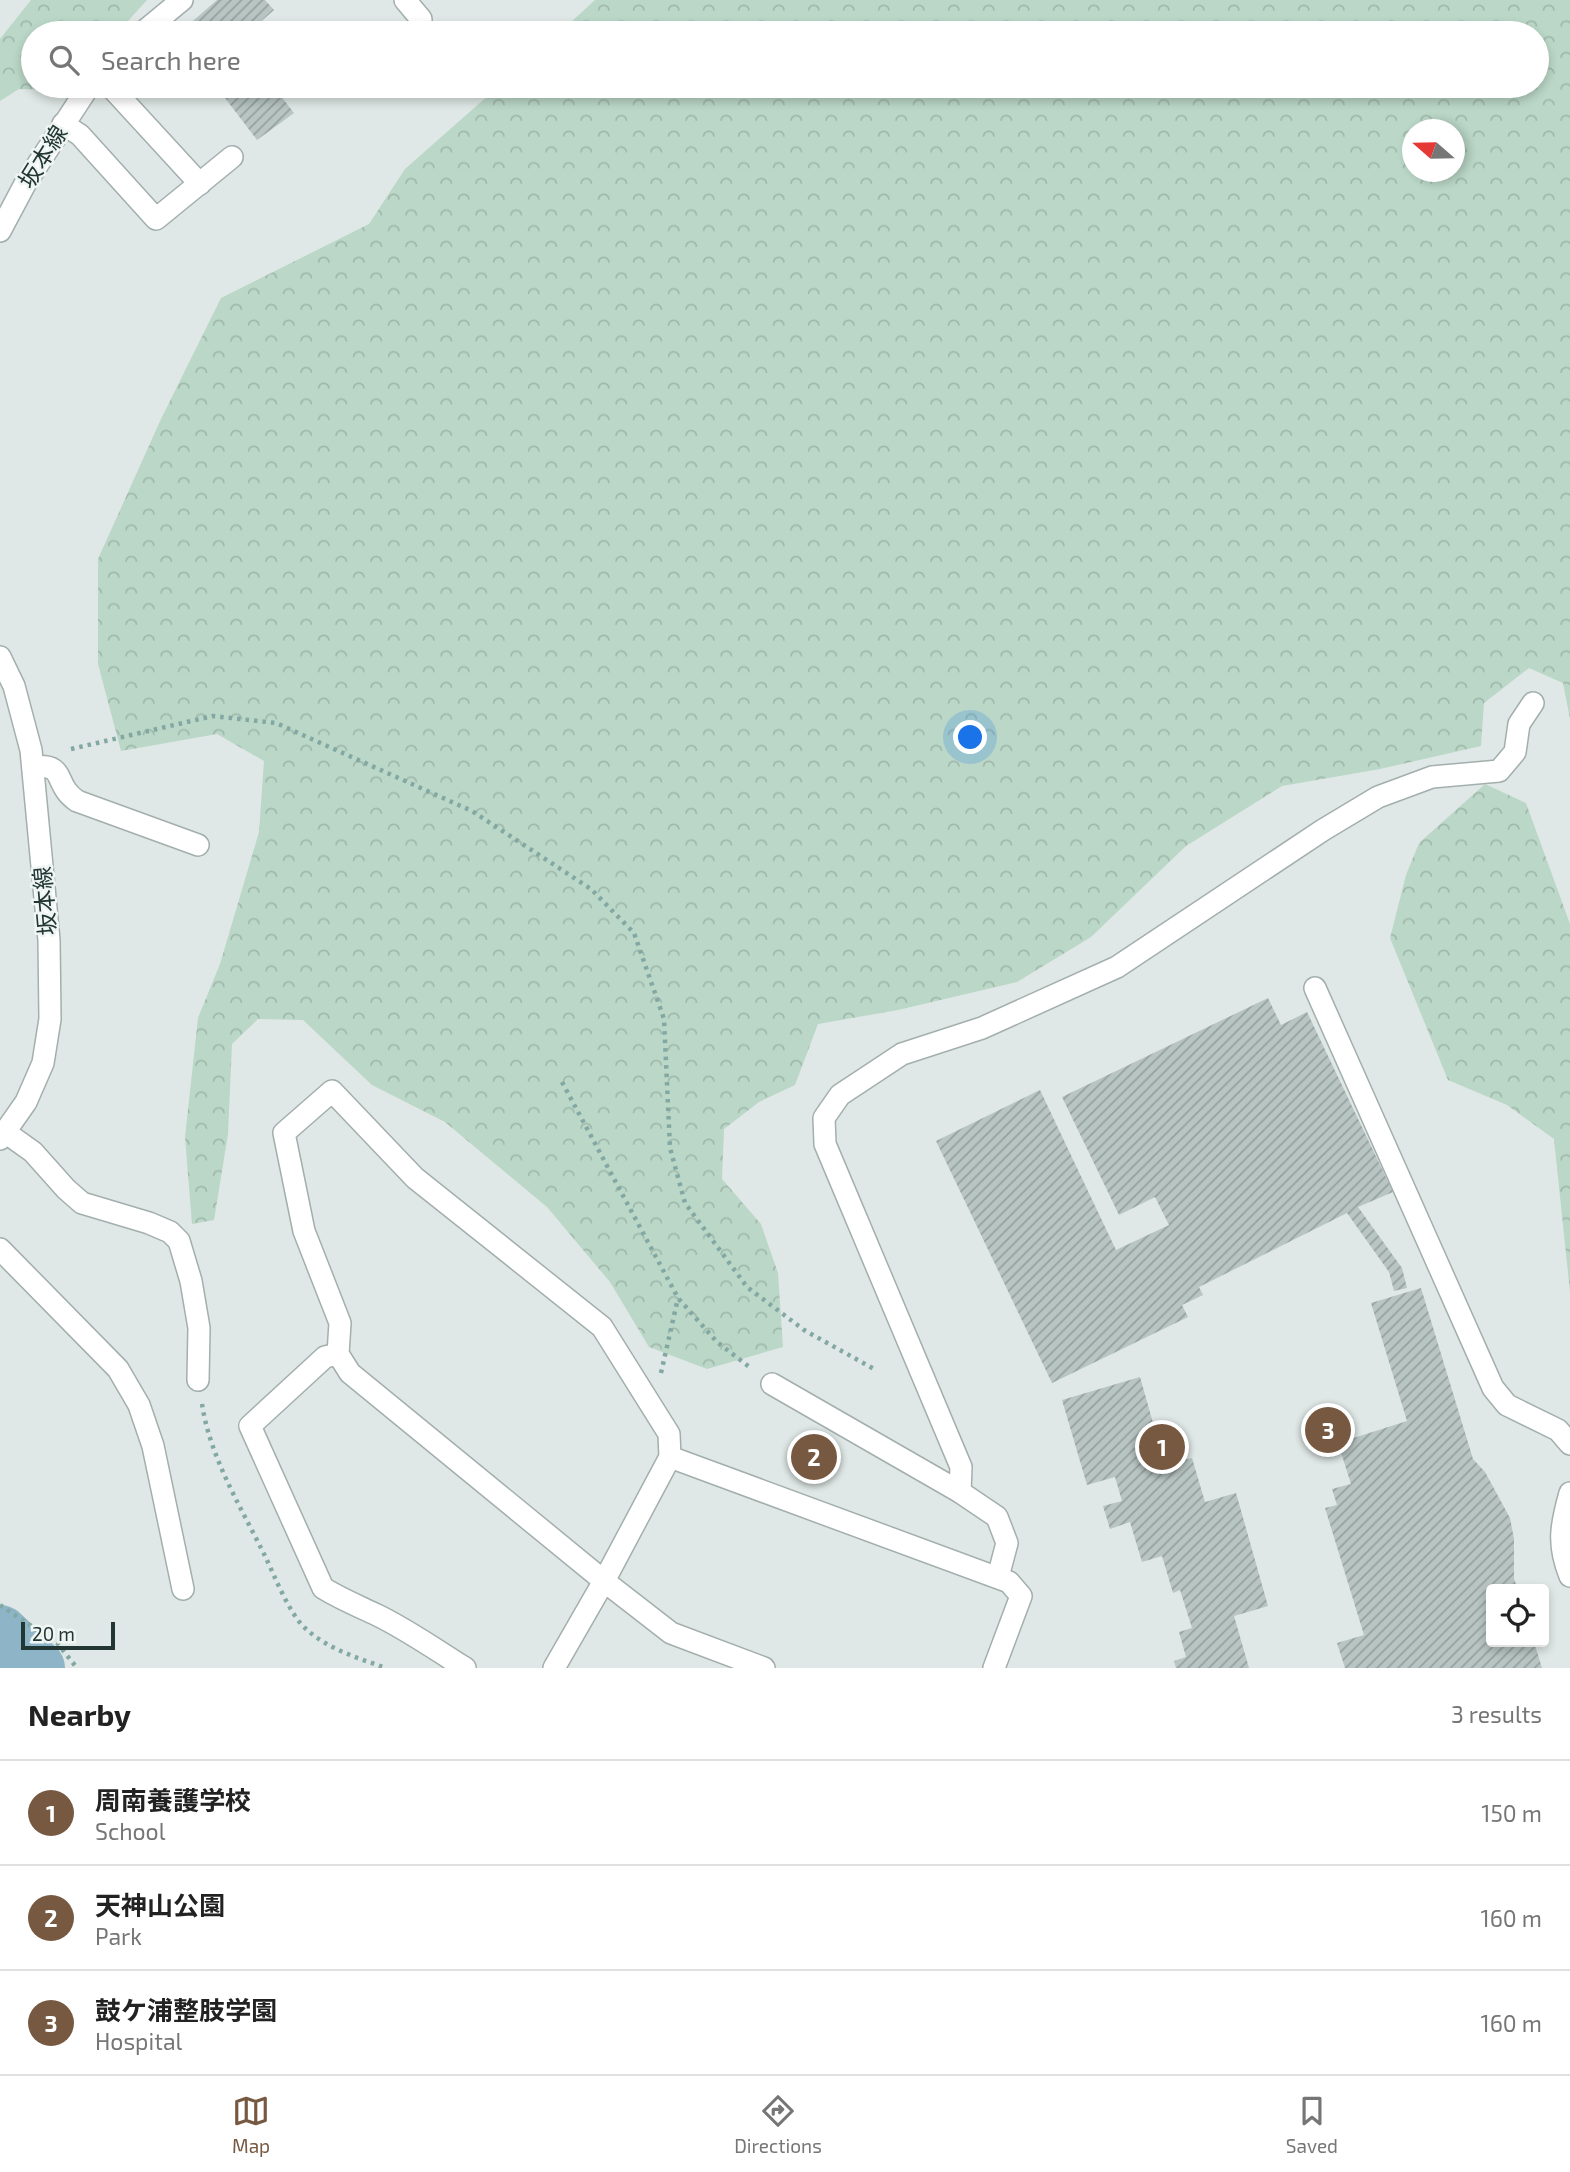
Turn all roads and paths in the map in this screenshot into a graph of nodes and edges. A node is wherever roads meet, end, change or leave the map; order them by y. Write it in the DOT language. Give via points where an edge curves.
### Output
graph roads {
  1 [pos="182,0"];
  2 [pos="405,0"];
  3 [pos="421,19"];
  4 [pos="157,21"];
  5 [pos="81,98"];
  6 [pos="121,98"];
  7 [pos="63,124"];
  8 [pos="232,157"];
  9 [pos="200,184"];
  10 [pos="0,230"];
  11 [pos="0,657"];
  12 [pos="1533,703"];
  13 [pos="32,758"];
  14 [pos="198,845"];
  15 [pos="1315,988"];
  16 [pos="562,1082"];
  17 [pos="3,1135"];
  18 [pos="0,1249"];
  19 [pos="678,1298"];
  20 [pos="338,1354"];
  21 [pos="874,1369"];
  22 [pos="198,1380"];
  23 [pos="772,1384"];
  24 [pos="659,1385"];
  25 [pos="1570,1444"];
  26 [pos="670,1457"];
  27 [pos="960,1492"];
  28 [pos="1570,1493"];
  29 [pos="1570,1576"];
  30 [pos="998,1577"];
  31 [pos="604,1581"];
  32 [pos="183,1589"];
  33 [pos="0,1605"];
  34 [pos="77,1668"];
  35 [pos="386,1668"];
  36 [pos="465,1668"];
  37 [pos="554,1668"];
  38 [pos="764,1668"];
  39 [pos="994,1668"];
  1 -- 4 [label="street"];
  2 -- 3 [label="street"];
  5 -- 7 [label="street, 坂本線"];
  6 -- 9 [label="street"];
  7 -- 9 [label="street" via="80,135 156,219"];
  7 -- 10 [label="street, 坂本線"];
  8 -- 9 [label="street"];
  11 -- 13 [label="street, 坂本線" via="14,686"];
  12 -- 27 [label="street" via="1519,724 1515,752 1499,771 1432,777 1378,797 1116,967 982,1028 902,1054 840,1096 824,1118 825,1144 961,1467"];
  13 -- 14 [label="street" via="54,768 66,793 77,801"];
  13 -- 17 [label="street, 坂本線" via="49,940 50,1019 43,1063 26,1102"];
  13 -- 21 [label="path" via="213,716 276,723 472,811 591,889 634,933 664,1019 670,1148 685,1203 747,1287 804,1330"];
  15 -- 25 [label="street" via="1493,1388 1507,1405 1558,1430"];
  16 -- 19 [label="path"];
  17 -- 22 [label="street" via="33,1152 82,1203 149,1223 179,1241 199,1328"];
  18 -- 32 [label="street" via="118,1370 139,1405 153,1446"];
  19 -- 23 [label="path" via="717,1342"];
  19 -- 24 [label="path"];
  20 -- 26 [label="street" via="340,1323 304,1231 284,1133 332,1091 415,1178 602,1328 669,1434"];
  20 -- 31 [label="street" via="351,1374"];
  20 -- 36 [label="street" via="325,1357 250,1426 323,1588"];
  22 -- 35 [label="path" via="204,1420 225,1475 284,1597 304,1627 341,1652"];
  23 -- 27 [label="street"];
  26 -- 30 [label="street"];
  26 -- 31 [label="street"];
  27 -- 30 [label="street" via="998,1517 1007,1543"];
  28 -- 29 [label="street" via="1560,1529"];
  30 -- 39 [label="street" via="1021,1597"];
  31 -- 37 [label="street"];
  31 -- 38 [label="street" via="671,1633"];
  33 -- 34 [label="path" via="58,1644"];
}
